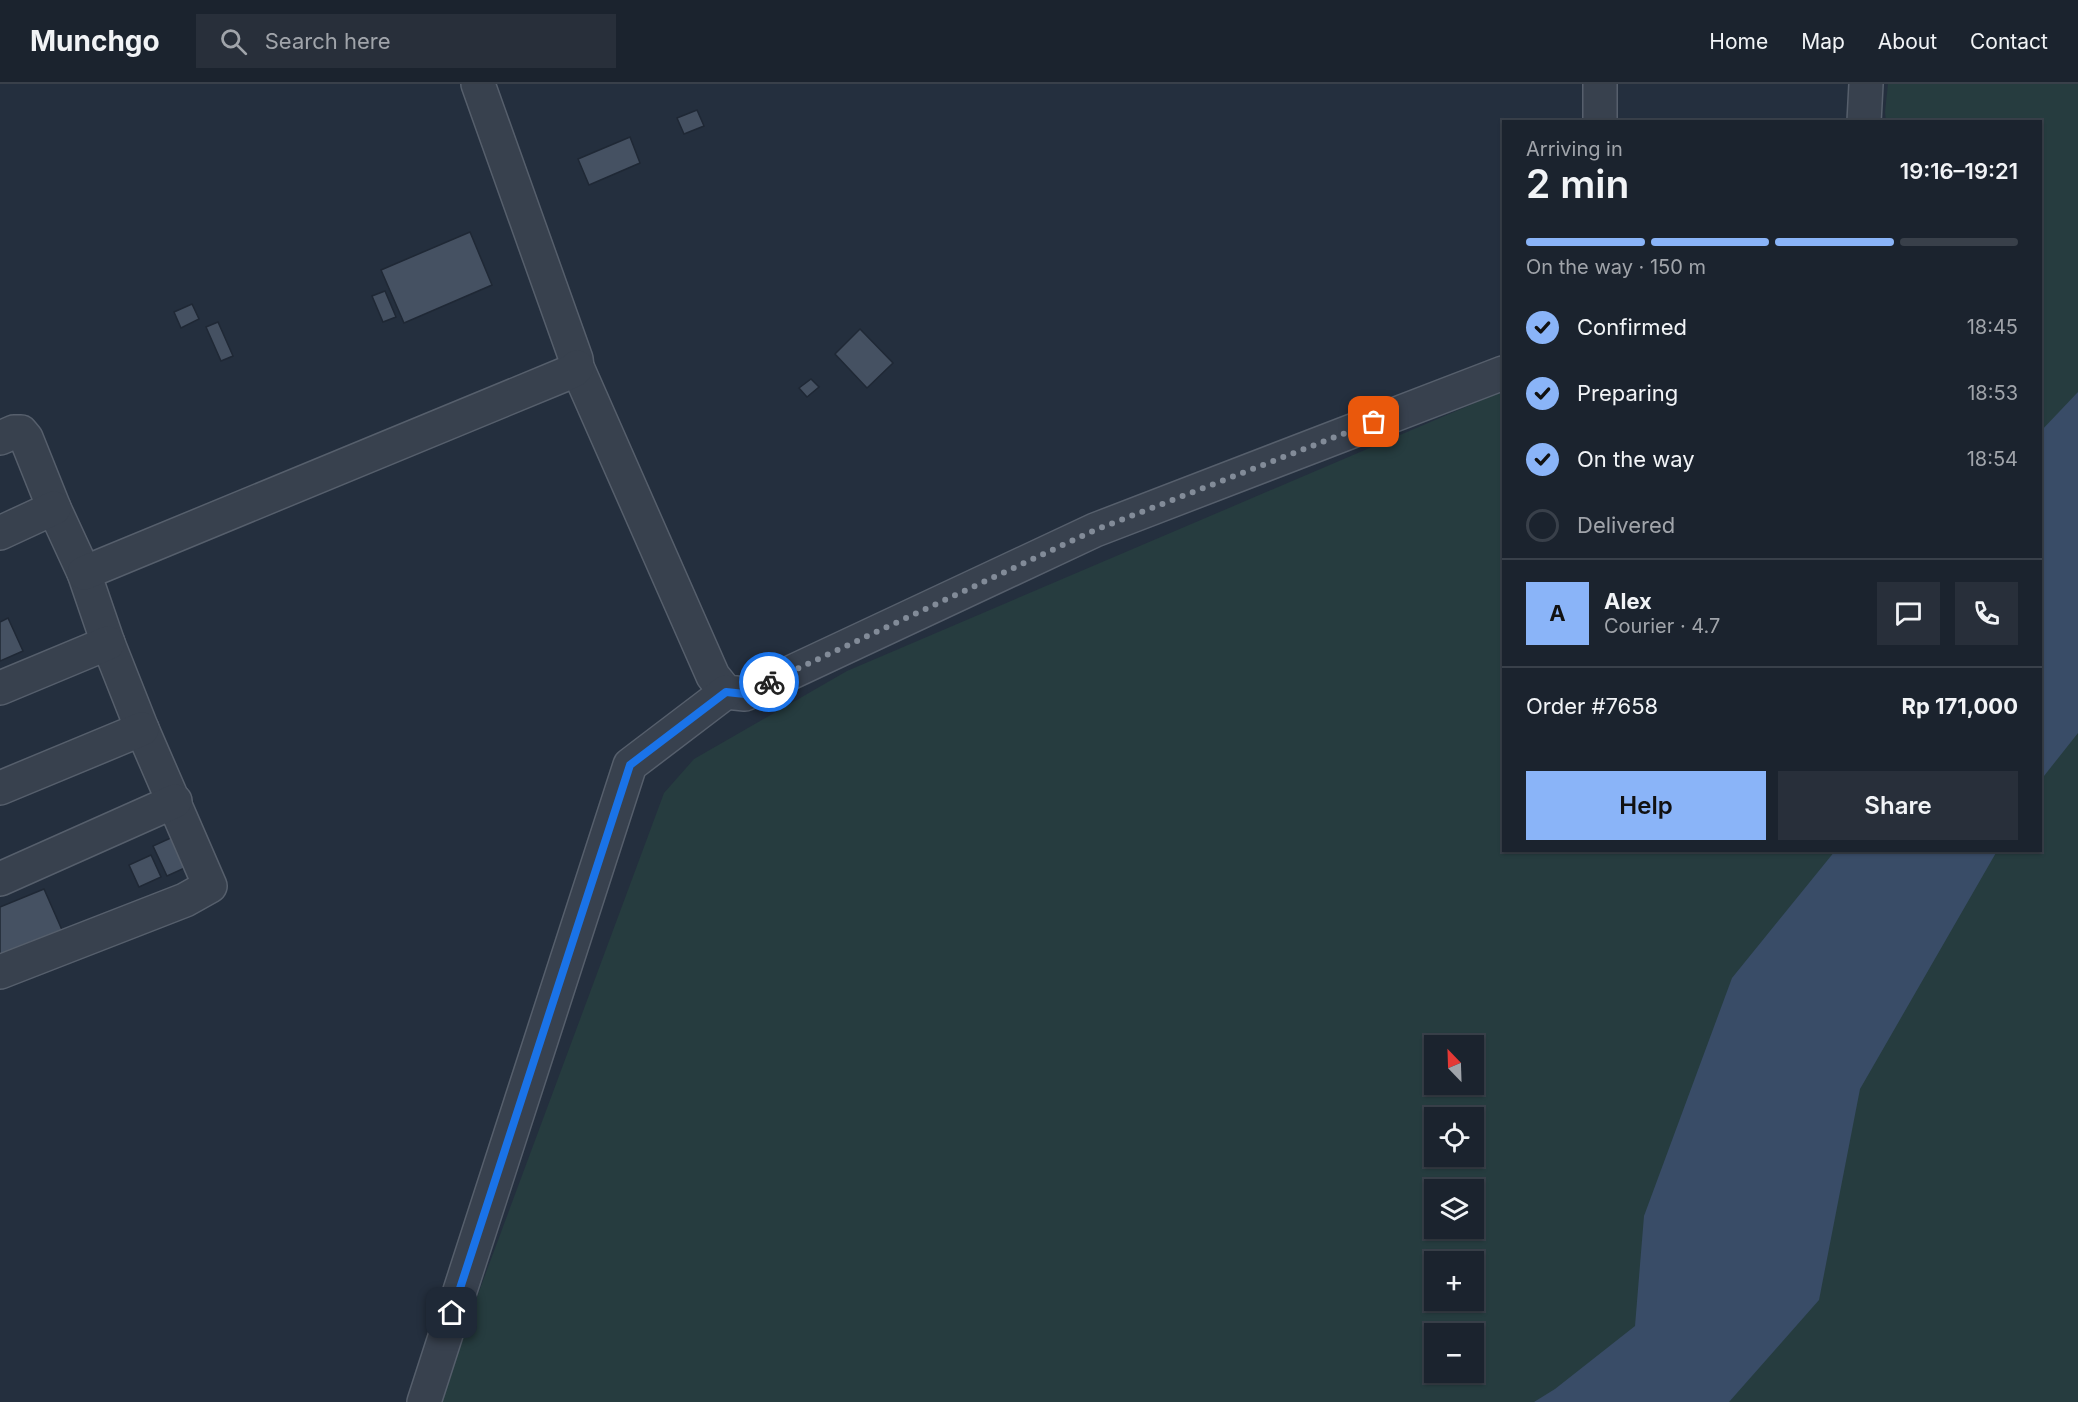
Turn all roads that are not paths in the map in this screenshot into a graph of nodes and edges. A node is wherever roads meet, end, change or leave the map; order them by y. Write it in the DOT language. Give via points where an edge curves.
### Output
graph roads {
  1 [pos="478,84"];
  2 [pos="1600,84"];
  3 [pos="1866,84"];
  4 [pos="1600,120"];
  5 [pos="1864,120"];
  6 [pos="577,367"];
  7 [pos="1502,373"];
  8 [pos="0,438"];
  9 [pos="54,508"];
  10 [pos="0,533"];
  11 [pos="84,573"];
  12 [pos="108,643"];
  13 [pos="0,688"];
  14 [pos="726,692"];
  15 [pos="142,729"];
  16 [pos="0,788"];
  17 [pos="174,801"];
  18 [pos="0,879"];
  19 [pos="0,972"];
  20 [pos="424,1402"];
  1 -- 6 [label="street"];
  2 -- 4 [label="street"];
  3 -- 5 [label="street"];
  6 -- 11 [label="street"];
  6 -- 14 [label="street" via="713,676"];
  7 -- 14 [label="street" via="1095,530 745,694"];
  8 -- 9 [label="street" via="21,432 26,438"];
  9 -- 10 [label="street"];
  9 -- 11 [label="street"];
  11 -- 12 [label="street"];
  12 -- 13 [label="street"];
  12 -- 15 [label="street"];
  14 -- 20 [label="street" via="630,765"];
  15 -- 16 [label="street"];
  15 -- 17 [label="street"];
  17 -- 18 [label="street"];
  17 -- 19 [label="street" via="210,886 185,900"];
}
